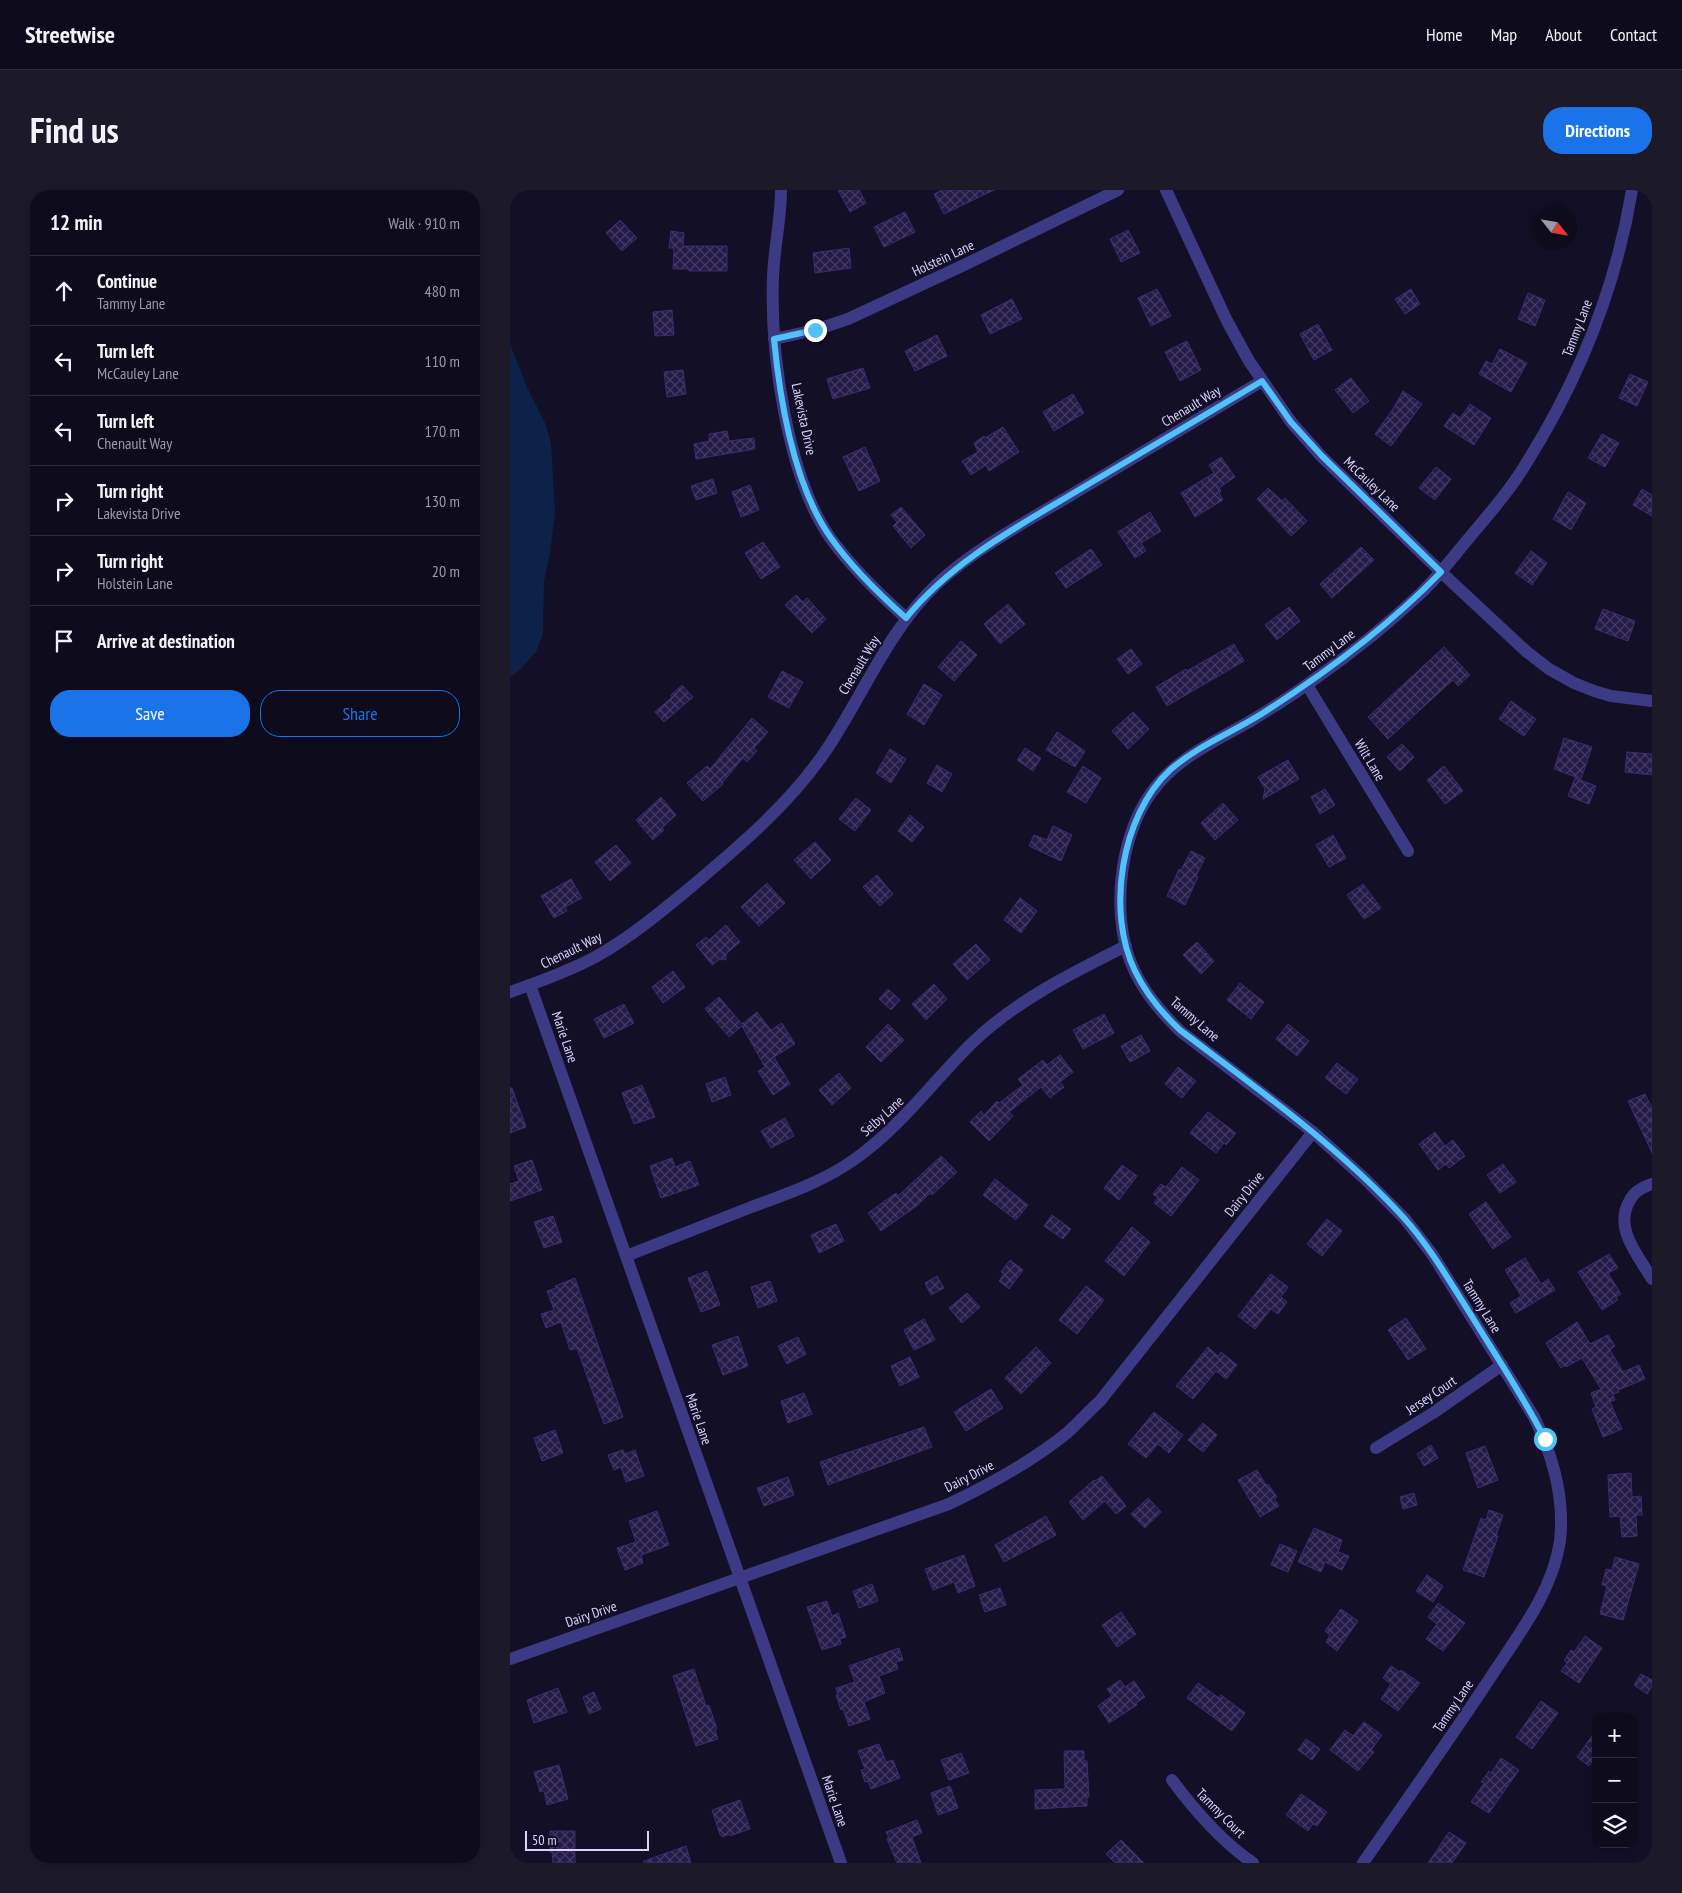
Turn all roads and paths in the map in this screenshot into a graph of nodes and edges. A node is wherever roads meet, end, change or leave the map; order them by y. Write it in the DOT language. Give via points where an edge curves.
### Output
graph roads {
  1 [pos="781,190"];
  2 [pos="1118,190"];
  3 [pos="1166,190"];
  4 [pos="1632,190"];
  5 [pos="774,339"];
  6 [pos="1262,381"];
  7 [pos="1441,572"];
  8 [pos="906,618"];
  9 [pos="1307,685"];
  10 [pos="1652,701"];
  11 [pos="1408,852"];
  12 [pos="1126,946"];
  13 [pos="530,985"];
  14 [pos="510,992"];
  15 [pos="1313,1132"];
  16 [pos="1652,1184"];
  17 [pos="626,1256"];
  18 [pos="1652,1279"];
  19 [pos="1502,1365"];
  20 [pos="1376,1448"];
  21 [pos="739,1578"];
  22 [pos="510,1659"];
  23 [pos="1172,1780"];
  24 [pos="841,1863"];
  25 [pos="1253,1863"];
  26 [pos="1363,1863"];
  1 -- 5 [label="street, Lakevista Drive" via="773,276"];
  2 -- 5 [label="street, Holstein Lane" via="848,319"];
  3 -- 6 [label="street, McCauley Lane" via="1228,321"];
  4 -- 7 [label="street, Tammy Lane" via="1614,271 1575,375 1526,464"];
  5 -- 8 [label="street, Lakevista Drive" via="789,430 802,481 814,510 830,538 851,564"];
  6 -- 7 [label="street, McCauley Lane" via="1291,422 1322,456"];
  6 -- 8 [label="street, Chenault Way" via="1008,533 939,582"];
  7 -- 9 [label="street, Tammy Lane" via="1373,635"];
  7 -- 10 [label="street, McCauley Lane" via="1549,669 1594,691"];
  8 -- 13 [label="street, Chenault Way" via="826,750 791,795 747,839 650,920 612,947"];
  9 -- 11 [label="street, Wilt Lane"];
  9 -- 12 [label="street, Tammy Lane" via="1192,753 1151,793 1130,833 1124,862 1121,914"];
  12 -- 15 [label="street, Tammy Lane" via="1146,992 1162,1013"];
  12 -- 17 [label="street, Selby Lane" via="1070,974 999,1019 881,1139 848,1164 803,1188"];
  13 -- 14 [label="street, Chenault Way"];
  13 -- 17 [label="street, Marie Lane"];
  15 -- 19 [label="street, Tammy Lane" via="1405,1219 1432,1254"];
  15 -- 21 [label="street, Dairy Drive" via="1137,1356 1100,1401 1068,1432 986,1486 949,1504"];
  16 -- 18 [label="street" via="1631,1197 1623,1220 1625,1232"];
  17 -- 21 [label="street, Marie Lane"];
  19 -- 20 [label="street, Jersey Court"];
  19 -- 26 [label="street, Tammy Lane" via="1545,1439 1554,1465 1561,1516 1560,1542 1552,1572 1526,1624"];
  21 -- 22 [label="street, Dairy Drive"];
  21 -- 24 [label="street, Marie Lane"];
  23 -- 25 [label="street, Tammy Court" via="1219,1835"];
}
